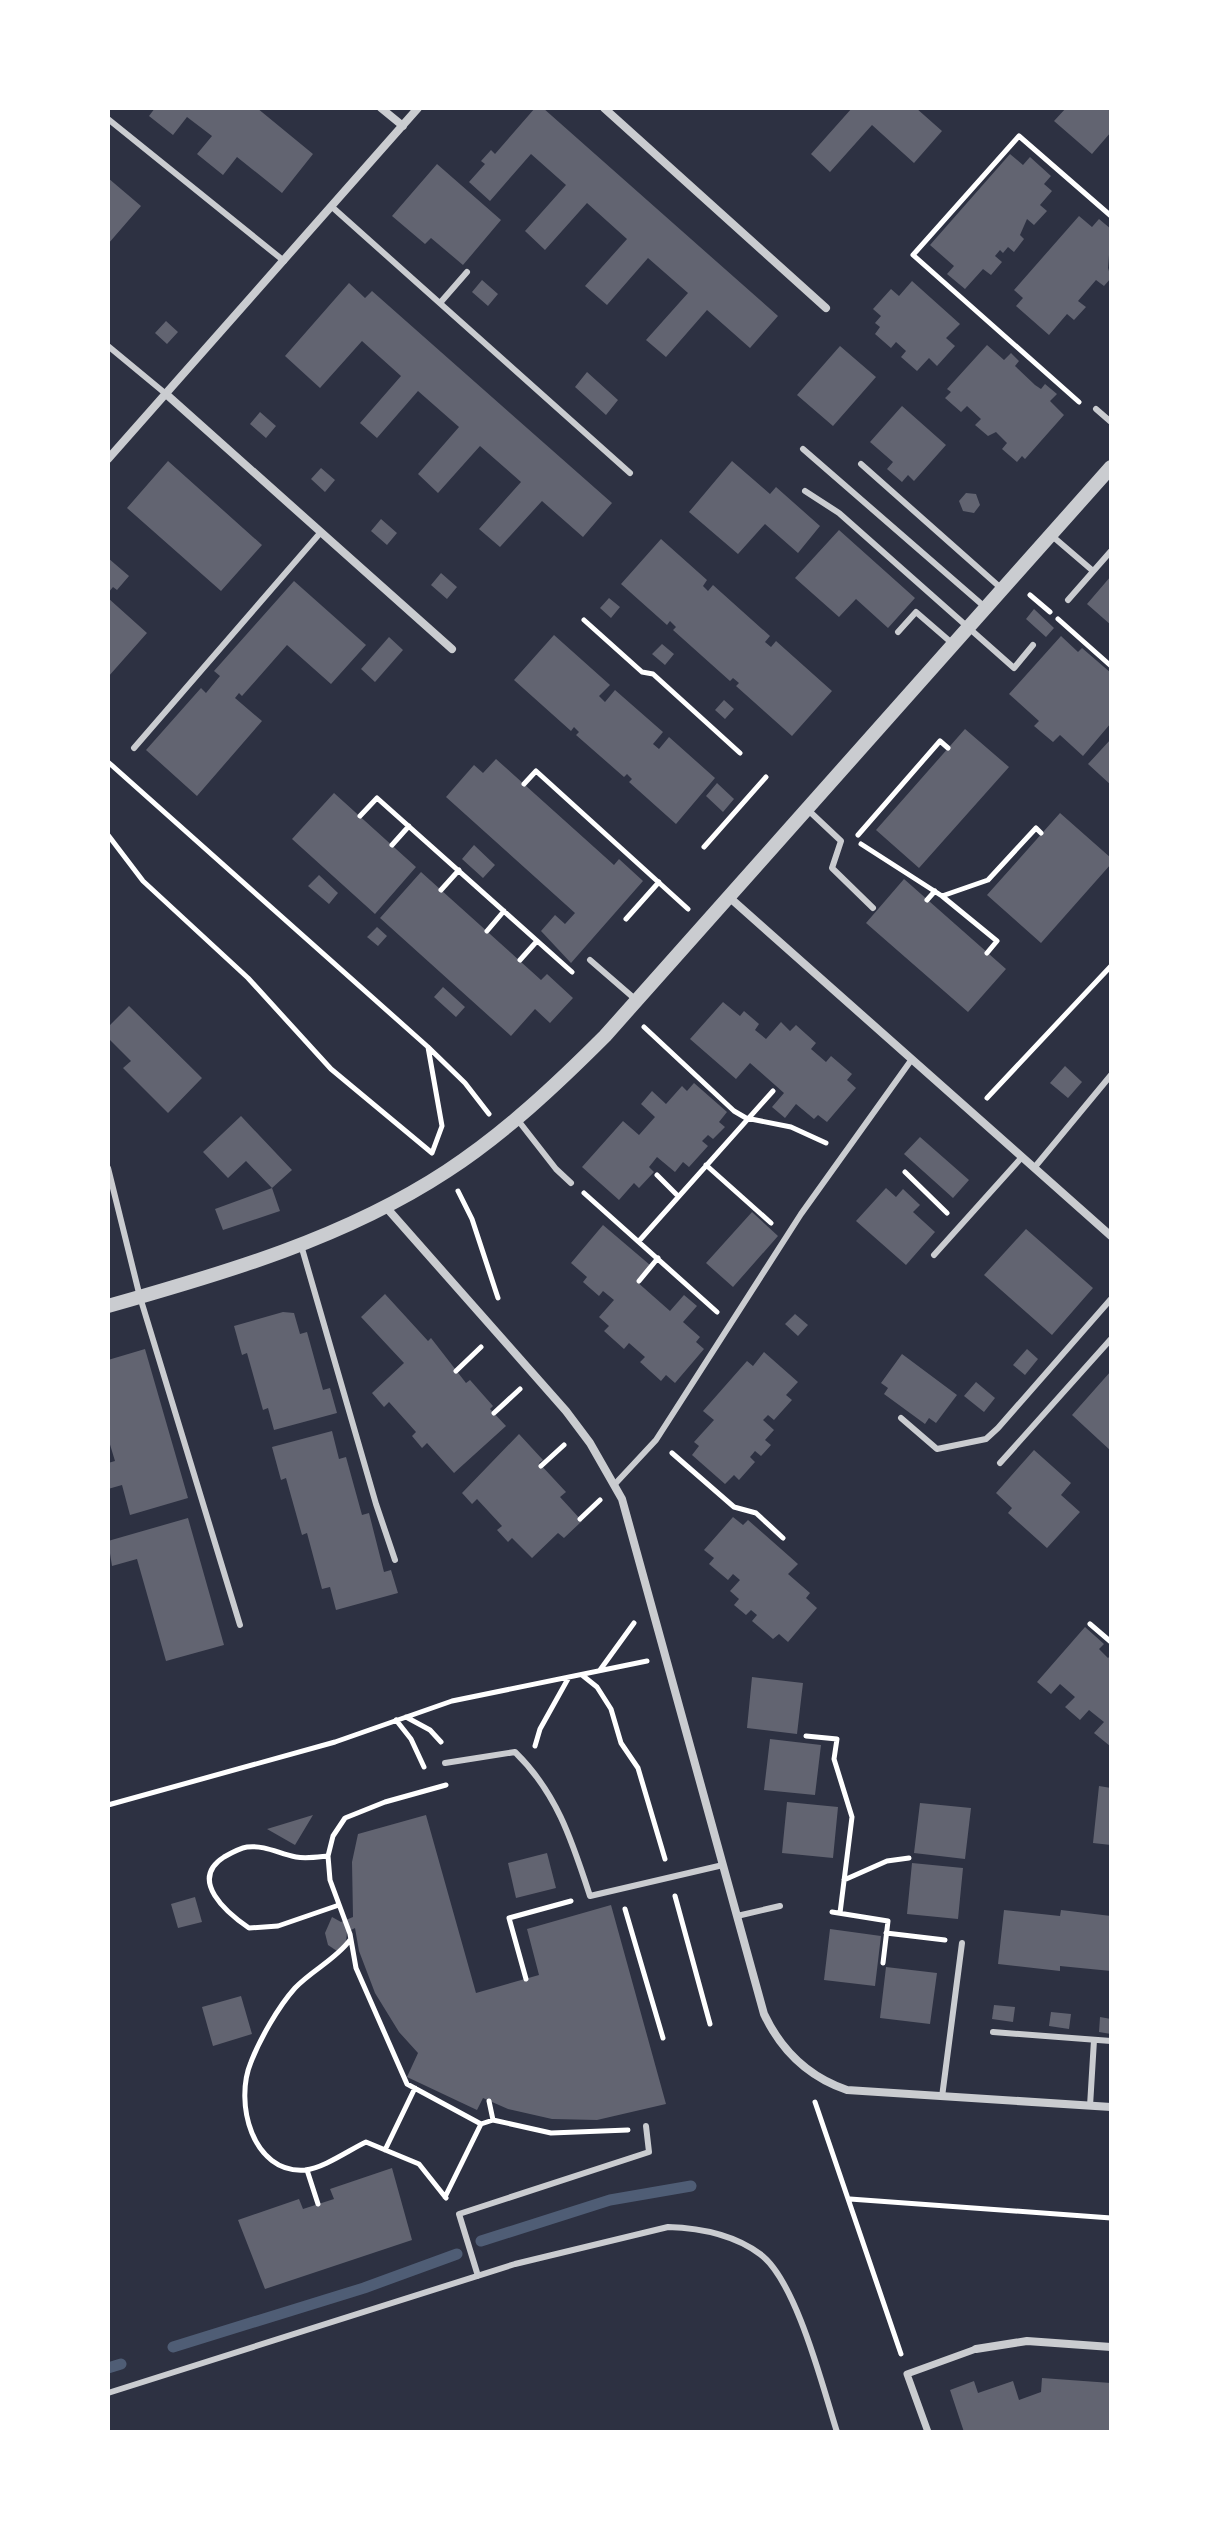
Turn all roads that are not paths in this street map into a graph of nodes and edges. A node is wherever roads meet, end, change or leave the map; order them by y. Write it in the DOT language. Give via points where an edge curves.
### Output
graph roads {
  1 [pos="381,108"];
  2 [pos="418,108"];
  3 [pos="604,108"];
  4 [pos="108,119"];
  5 [pos="403,126"];
  6 [pos="331,206"];
  7 [pos="284,261"];
  8 [pos="467,272"];
  9 [pos="440,303"];
  10 [pos="826,308"];
  11 [pos="108,346"];
  12 [pos="166,394"];
  13 [pos="1096,409"];
  14 [pos="1111,422"];
  15 [pos="803,449"];
  16 [pos="108,459"];
  17 [pos="861,464"];
  18 [pos="1111,467"];
  19 [pos="630,473"];
  20 [pos="805,491"];
  21 [pos="321,532"];
  22 [pos="1051,535"];
  23 [pos="1111,551"];
  24 [pos="1093,571"];
  25 [pos="1002,589"];
  26 [pos="1068,600"];
  27 [pos="986,608"];
  28 [pos="968,627"];
  29 [pos="898,632"];
  30 [pos="954,644"];
  31 [pos="1033,645"];
  32 [pos="452,649"];
  33 [pos="134,748"];
  34 [pos="807,809"];
  35 [pos="729,897"];
  36 [pos="873,908"];
  37 [pos="590,960"];
  38 [pos="637,1001"];
  39 [pos="912,1059"];
  40 [pos="1111,1075"];
  41 [pos="517,1119"];
  42 [pos="1022,1157"];
  43 [pos="108,1168"];
  44 [pos="1034,1168"];
  45 [pos="571,1183"];
  46 [pos="384,1206"];
  47 [pos="1111,1236"];
  48 [pos="301,1245"];
  49 [pos="934,1255"];
  50 [pos="140,1297"];
  51 [pos="1111,1299"];
  52 [pos="108,1306"];
  53 [pos="1111,1339"];
  54 [pos="901,1418"];
  55 [pos="1000,1463"];
  56 [pos="615,1484"];
  57 [pos="395,1560"];
  58 [pos="240,1625"];
  59 [pos="445,1763"];
  60 [pos="723,1865"];
  61 [pos="780,1906"];
  62 [pos="737,1916"];
  63 [pos="962,1943"];
  64 [pos="993,2032"];
  65 [pos="1094,2040"];
  66 [pos="1111,2041"];
  67 [pos="942,2097"];
  68 [pos="1090,2106"];
  69 [pos="1111,2107"];
  70 [pos="646,2126"];
  71 [pos="478,2276"];
  72 [pos="1111,2347"];
  73 [pos="976,2349"];
  74 [pos="108,2393"];
  75 [pos="837,2432"];
  76 [pos="928,2432"];
  1 -- 5 [label="street"];
  2 -- 5 [label="street"];
  3 -- 10 [label="street"];
  4 -- 7 [label="lane"];
  5 -- 6 [label="street"];
  6 -- 7 [label="street"];
  6 -- 9 [label="lane"];
  7 -- 12 [label="street"];
  8 -- 9 [label="lane"];
  9 -- 19 [label="lane"];
  11 -- 12 [label="lane"];
  12 -- 16 [label="street"];
  12 -- 21 [label="street"];
  13 -- 14 [label="lane"];
  15 -- 27 [label="lane"];
  17 -- 25 [label="lane"];
  18 -- 22 [label="street"];
  20 -- 28 [label="lane" via="839,513"];
  21 -- 32 [label="street"];
  21 -- 33 [label="lane"];
  22 -- 24 [label="lane"];
  22 -- 25 [label="street"];
  23 -- 24 [label="lane"];
  24 -- 26 [label="lane"];
  25 -- 27 [label="street"];
  27 -- 28 [label="street"];
  28 -- 30 [label="street"];
  28 -- 31 [label="lane" via="1014,668"];
  29 -- 30 [label="lane" via="916,612"];
  30 -- 34 [label="street"];
  34 -- 35 [label="street"];
  34 -- 36 [label="lane" via="841,841 832,868"];
  35 -- 38 [label="street"];
  35 -- 39 [label="street"];
  37 -- 38 [label="lane"];
  38 -- 41 [label="street"];
  39 -- 42 [label="street"];
  39 -- 56 [label="lane" via="786,1236 656,1440"];
  40 -- 44 [label="lane"];
  41 -- 45 [label="lane"];
  41 -- 46 [label="street" via="446,1172"];
  42 -- 44 [label="street"];
  42 -- 49 [label="lane"];
  43 -- 50 [label="lane"];
  44 -- 47 [label="street"];
  46 -- 48 [label="street"];
  46 -- 56 [label="street" via="566,1411"];
  48 -- 50 [label="street"];
  48 -- 57 [label="lane"];
  50 -- 52 [label="street"];
  50 -- 58 [label="lane"];
  51 -- 54 [label="lane" via="986,1439 937,1449"];
  53 -- 55 [label="lane"];
  56 -- 60 [label="street"];
  59 -- 60 [label="lane" via="515,1752 563,1815 590,1896"];
  60 -- 62 [label="street"];
  61 -- 62 [label="lane"];
  62 -- 67 [label="street" via="764,2014 786,2050 804,2066 847,2090"];
  63 -- 67 [label="lane"];
  64 -- 65 [label="lane"];
  65 -- 66 [label="lane"];
  65 -- 68 [label="lane"];
  67 -- 68 [label="street"];
  68 -- 69 [label="street"];
  70 -- 71 [label="lane" via="649,2152 459,2214"];
  71 -- 74 [label="lane"];
  71 -- 75 [label="lane" via="668,2227 726,2235 762,2255 790,2294"];
  72 -- 73 [label="street" via="1027,2341"];
  73 -- 76 [label="street" via="907,2374"];
}
